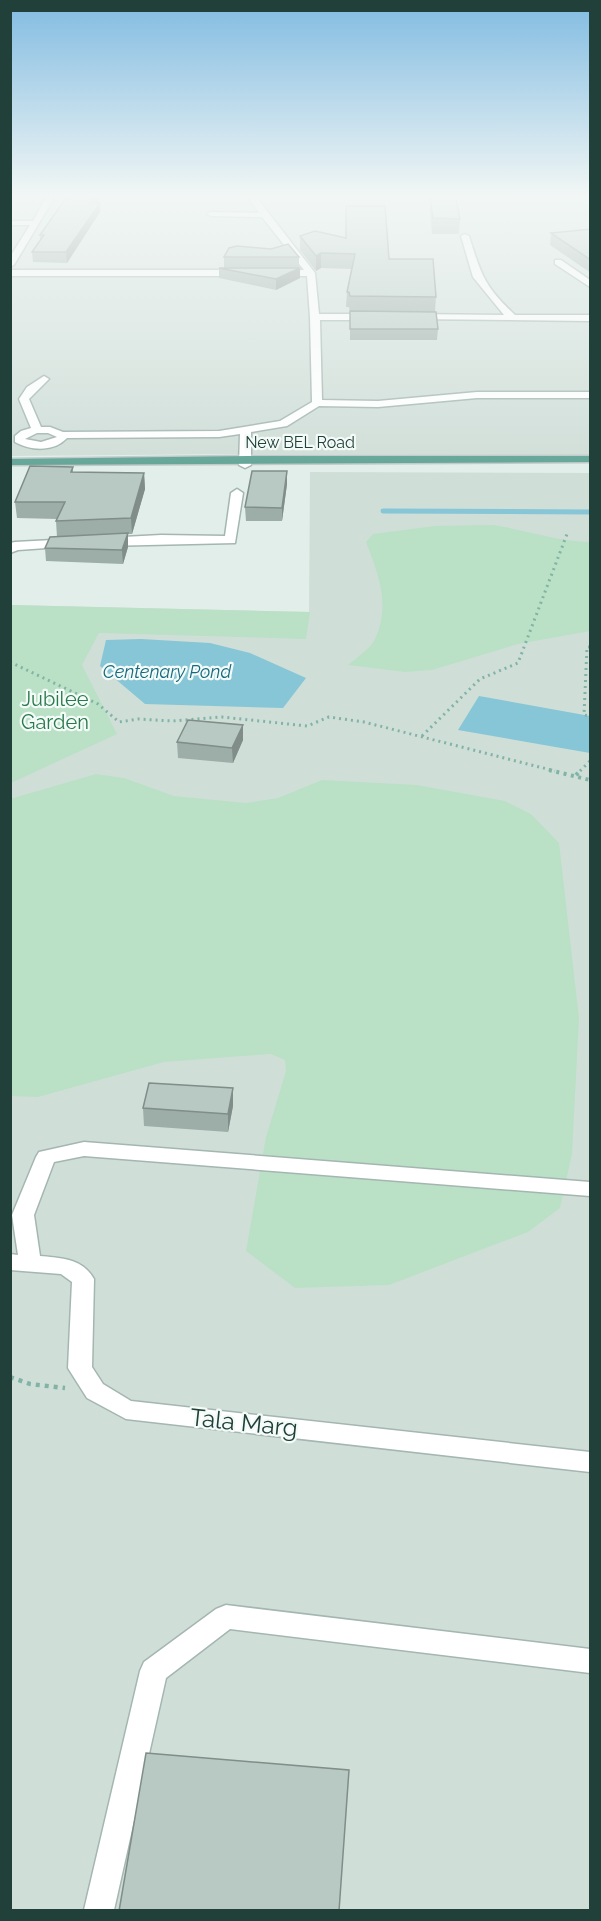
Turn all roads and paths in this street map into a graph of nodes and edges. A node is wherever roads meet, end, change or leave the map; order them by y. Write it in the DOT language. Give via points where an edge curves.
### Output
graph roads {
  1 [pos="312,288"];
  2 [pos="485,288"];
  3 [pos="315,317"];
  4 [pos="385,317"];
  5 [pos="408,317"];
  6 [pos="513,318"];
  7 [pos="591,318"];
  8 [pos="44,378"];
  9 [pos="591,395"];
  10 [pos="317,403"];
  11 [pos="37,430"];
  12 [pos="246,430"];
  13 [pos="62,435"];
  14 [pos="10,443"];
  15 [pos="34,445"];
  16 [pos="10,451"];
  17 [pos="591,459"];
  18 [pos="11,462"];
  19 [pos="30,462"];
  20 [pos="246,462"];
  21 [pos="591,466"];
  22 [pos="10,467"];
  23 [pos="237,493"];
  24 [pos="567,534"];
  25 [pos="10,549"];
  26 [pos="591,646"];
  27 [pos="10,662"];
  28 [pos="16,665"];
  29 [pos="10,668"];
  30 [pos="591,716"];
  31 [pos="421,736"];
  32 [pos="591,761"];
  33 [pos="575,776"];
  34 [pos="591,780"];
  35 [pos="591,1189"];
  36 [pos="20,1263"];
  37 [pos="10,1377"];
  38 [pos="95,1391"];
  39 [pos="591,1462"];
  40 [pos="591,1660"];
  41 [pos="99,1911"];
  1 -- 3 [label="lane"];
  2 -- 6 [label="lane"];
  3 -- 4 [label="lane"];
  3 -- 10 [label="lane"];
  5 -- 6 [label="lane"];
  6 -- 7 [label="lane"];
  8 -- 11 [label="lane" via="24,399"];
  9 -- 10 [label="lane" via="477,395 378,404"];
  10 -- 12 [label="lane" via="283,424"];
  11 -- 13 [label="lane"];
  11 -- 15 [label="lane" via="19,438 22,443"];
  12 -- 13 [label="lane" via="219,434"];
  12 -- 20 [label="lane"];
  13 -- 15 [label="lane" via="55,443"];
  14 -- 16 [label="lane"];
  15 -- 19 [label="lane"];
  17 -- 20 [label="main road, New BEL Road"];
  18 -- 19 [label="main road, New BEL Road"];
  19 -- 20 [label="main road, New BEL Road"];
  20 -- 21 [label="main road"];
  20 -- 22 [label="main road, New BEL Road"];
  23 -- 25 [label="lane" via="231,540 161,539"];
  24 -- 31 [label="path" via="518,663 480,679"];
  26 -- 30 [label="path" via="587,647 584,715"];
  27 -- 28 [label="path"];
  28 -- 29 [label="path"];
  28 -- 31 [label="path" via="104,708 119,722 222,717 307,726 329,717"];
  31 -- 33 [label="path"];
  32 -- 33 [label="path"];
  33 -- 34 [label="path"];
  35 -- 36 [label="lane" via="84,1149 46,1157 23,1215"];
  36 -- 38 [label="lane, Tala Marg" via="66,1266 82,1279 80,1368"];
  37 -- 38 [label="path" via="30,1384"];
  38 -- 39 [label="lane, Tala Marg" via="126,1410"];
  40 -- 41 [label="lane" via="226,1617 154,1671"];
}
